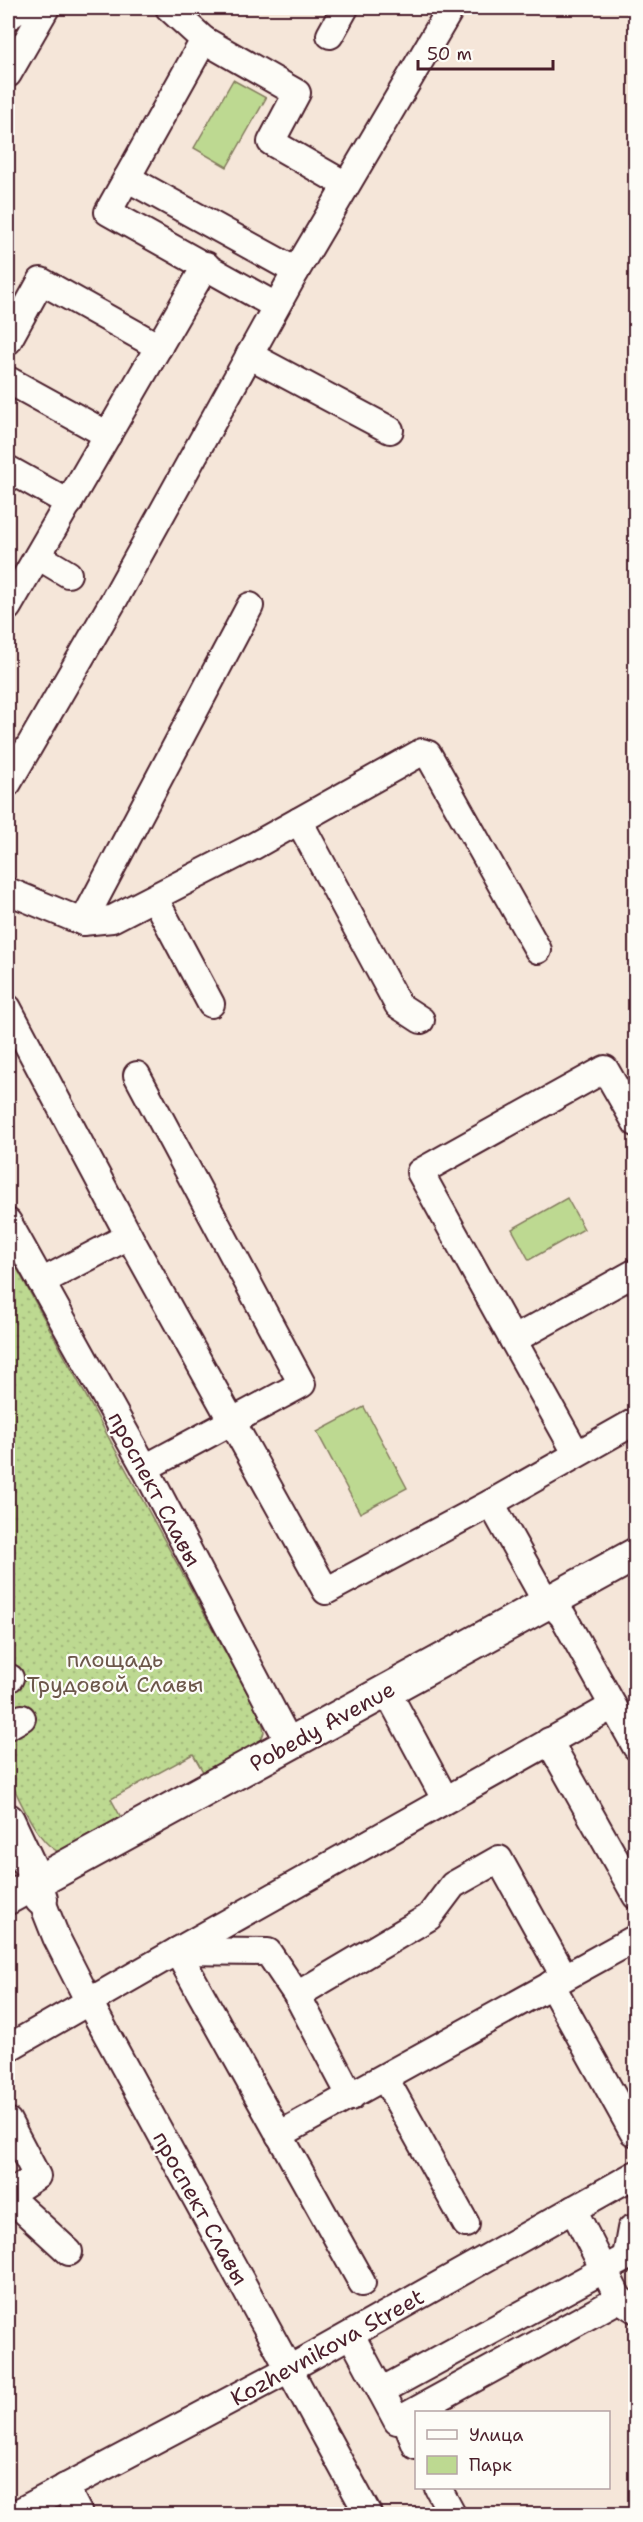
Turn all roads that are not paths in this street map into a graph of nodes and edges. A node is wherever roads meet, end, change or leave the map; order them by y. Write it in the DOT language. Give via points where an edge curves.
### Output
graph roads {
  1 [pos="21,8"];
  2 [pos="46,8"];
  3 [pos="169,8"];
  4 [pos="345,8"];
  5 [pos="450,8"];
  6 [pos="8,17"];
  7 [pos="330,35"];
  8 [pos="204,40"];
  9 [pos="8,74"];
  10 [pos="127,178"];
  11 [pos="346,185"];
  12 [pos="206,265"];
  13 [pos="296,271"];
  14 [pos="276,306"];
  15 [pos="8,341"];
  16 [pos="159,347"];
  17 [pos="249,355"];
  18 [pos="8,380"];
  19 [pos="390,430"];
  20 [pos="108,435"];
  21 [pos="8,469"];
  22 [pos="69,503"];
  23 [pos="38,556"];
  24 [pos="68,574"];
  25 [pos="11,594"];
  26 [pos="250,606"];
  27 [pos="8,783"];
  28 [pos="299,820"];
  29 [pos="8,891"];
  30 [pos="155,899"];
  31 [pos="83,922"];
  32 [pos="538,950"];
  33 [pos="211,1004"];
  34 [pos="8,1008"];
  35 [pos="421,1020"];
  36 [pos="137,1076"];
  37 [pos="628,1093"];
  38 [pos="636,1123"];
  39 [pos="8,1222"];
  40 [pos="129,1236"];
  41 [pos="636,1272"];
  42 [pos="41,1282"];
  43 [pos="513,1340"];
  44 [pos="232,1421"];
  45 [pos="636,1421"];
  46 [pos="576,1454"];
  47 [pos="145,1468"];
  48 [pos="491,1503"];
  49 [pos="636,1554"];
  50 [pos="636,1577"];
  51 [pos="556,1609"];
  52 [pos="395,1706"];
  53 [pos="613,1706"];
  54 [pos="549,1741"];
  55 [pos="636,1748"];
  56 [pos="294,1751"];
  57 [pos="445,1798"];
  58 [pos="8,1820"];
  59 [pos="39,1891"];
  60 [pos="636,1896"];
  61 [pos="8,1899"];
  62 [pos="8,1917"];
  63 [pos="636,1938"];
  64 [pos="177,1951"];
  65 [pos="558,1980"];
  66 [pos="297,1995"];
  67 [pos="88,2000"];
  68 [pos="8,2048"];
  69 [pos="385,2078"];
  70 [pos="351,2097"];
  71 [pos="8,2121"];
  72 [pos="633,2132"];
  73 [pos="279,2135"];
  74 [pos="636,2174"];
  75 [pos="8,2196"];
  76 [pos="573,2209"];
  77 [pos="466,2224"];
  78 [pos="636,2227"];
  79 [pos="69,2252"];
  80 [pos="622,2259"];
  81 [pos="362,2283"];
  82 [pos="627,2305"];
  83 [pos="351,2335"];
  84 [pos="289,2369"];
  85 [pos="381,2391"];
  86 [pos="415,2411"];
  87 [pos="416,2411"];
  88 [pos="404,2417"];
  89 [pos="415,2442"];
  90 [pos="65,2487"];
  91 [pos="439,2489"];
  92 [pos="15,2514"];
  93 [pos="79,2514"];
  94 [pos="368,2514"];
  95 [pos="452,2514"];
  1 -- 6 [label="street"];
  2 -- 9 [label="street"];
  3 -- 8 [label="street"];
  4 -- 7 [label="street"];
  5 -- 11 [label="street"];
  8 -- 10 [label="street"];
  8 -- 11 [label="street" via="297,93 271,142"];
  10 -- 12 [label="street" via="108,212"];
  10 -- 13 [label="street"];
  11 -- 13 [label="street"];
  12 -- 14 [label="street"];
  12 -- 16 [label="street"];
  13 -- 14 [label="street"];
  14 -- 17 [label="street"];
  15 -- 16 [label="street" via="41,281"];
  16 -- 20 [label="street"];
  17 -- 19 [label="street"];
  17 -- 27 [label="street"];
  18 -- 20 [label="street"];
  20 -- 22 [label="street"];
  21 -- 22 [label="street"];
  22 -- 23 [label="street"];
  23 -- 24 [label="street"];
  23 -- 25 [label="street"];
  26 -- 31 [label="street"];
  28 -- 30 [label="street"];
  28 -- 32 [label="street" via="422,752 428,753"];
  28 -- 35 [label="street" via="398,1005"];
  29 -- 31 [label="street"];
  30 -- 31 [label="street" via="112,920"];
  30 -- 33 [label="street"];
  34 -- 40 [label="street"];
  36 -- 44 [label="street" via="302,1384"];
  37 -- 38 [label="street"];
  37 -- 43 [label="street" via="605,1069 420,1172"];
  39 -- 42 [label="street, проспект Славы"];
  40 -- 42 [label="street"];
  40 -- 44 [label="street"];
  41 -- 43 [label="street"];
  42 -- 47 [label="street, проспект Славы"];
  43 -- 46 [label="street"];
  44 -- 47 [label="street"];
  44 -- 48 [label="street" via="326,1591"];
  45 -- 46 [label="street"];
  46 -- 48 [label="street"];
  47 -- 56 [label="street, проспект Славы"];
  48 -- 51 [label="street" via="540,1591"];
  49 -- 51 [label="main road, Pobedy Avenue"];
  50 -- 51 [label="main road, Pobedy Avenue"];
  51 -- 52 [label="main road, Pobedy Avenue"];
  51 -- 53 [label="street"];
  51 -- 56 [label="main road, Pobedy Avenue"];
  52 -- 56 [label="main road, Pobedy Avenue"];
  52 -- 57 [label="street"];
  53 -- 54 [label="street"];
  53 -- 55 [label="street"];
  54 -- 57 [label="street"];
  54 -- 60 [label="street"];
  56 -- 59 [label="main road, Pobedy Avenue"];
  57 -- 64 [label="street"];
  58 -- 59 [label="main road, проспект Славы"];
  59 -- 61 [label="main road, Pobedy Avenue"];
  59 -- 62 [label="main road, Pobedy Avenue"];
  59 -- 67 [label="street, проспект Славы" via="56,1937"];
  63 -- 65 [label="street"];
  64 -- 66 [label="street" via="268,1952"];
  64 -- 67 [label="street"];
  64 -- 73 [label="street"];
  65 -- 66 [label="street" via="499,1859 453,1885 429,1917"];
  65 -- 69 [label="street"];
  65 -- 72 [label="street"];
  66 -- 70 [label="street"];
  67 -- 68 [label="street"];
  67 -- 84 [label="street, проспект Славы"];
  69 -- 70 [label="street"];
  69 -- 77 [label="street"];
  70 -- 73 [label="street"];
  71 -- 75 [label="street" via="37,2176"];
  73 -- 81 [label="street"];
  74 -- 76 [label="street, Kozhevnikova Street"];
  75 -- 79 [label="street"];
  76 -- 80 [label="street"];
  76 -- 83 [label="street, Kozhevnikova Street"];
  78 -- 80 [label="street" via="631,2229"];
  80 -- 82 [label="street"];
  80 -- 85 [label="street"];
  82 -- 87 [label="street"];
  83 -- 84 [label="street, Kozhevnikova Street"];
  83 -- 85 [label="street"];
  84 -- 90 [label="street, Kozhevnikova Street"];
  84 -- 94 [label="street, проспект Славы"];
  85 -- 88 [label="street" via="398,2421"];
  86 -- 88 [label="street"];
  88 -- 89 [label="street"];
  90 -- 92 [label="street, Kozhevnikova Street"];
  90 -- 93 [label="street"];
  91 -- 95 [label="street"];
}
